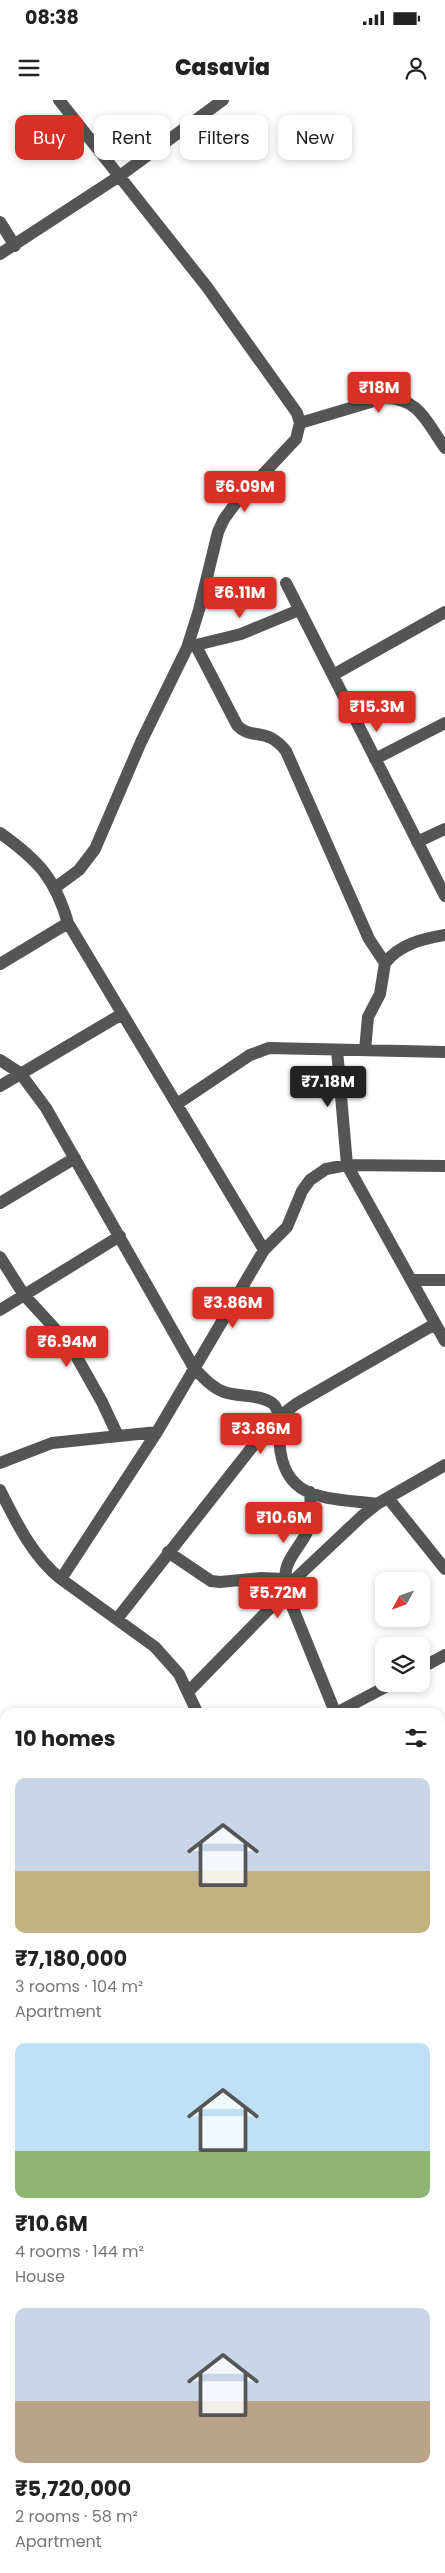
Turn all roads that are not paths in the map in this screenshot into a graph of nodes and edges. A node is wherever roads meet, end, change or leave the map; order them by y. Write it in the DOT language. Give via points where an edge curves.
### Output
graph roads {
  1 [pos="59,100"];
  2 [pos="223,100"];
  3 [pos="121,176"];
  4 [pos="0,222"];
  5 [pos="15,246"];
  6 [pos="0,254"];
  7 [pos="300,423"];
  8 [pos="445,448"];
  9 [pos="286,583"];
  10 [pos="299,610"];
  11 [pos="445,612"];
  12 [pos="191,647"];
  13 [pos="333,675"];
  14 [pos="445,723"];
  15 [pos="375,759"];
  16 [pos="445,829"];
  17 [pos="0,833"];
  18 [pos="417,842"];
  19 [pos="56,887"];
  20 [pos="445,896"];
  21 [pos="68,923"];
  22 [pos="445,934"];
  23 [pos="385,963"];
  24 [pos="0,964"];
  25 [pos="122,1014"];
  26 [pos="337,1050"];
  27 [pos="365,1050"];
  28 [pos="445,1052"];
  29 [pos="0,1060"];
  30 [pos="20,1073"];
  31 [pos="0,1086"];
  32 [pos="177,1104"];
  33 [pos="75,1158"];
  34 [pos="347,1165"];
  35 [pos="445,1166"];
  36 [pos="0,1203"];
  37 [pos="120,1236"];
  38 [pos="264,1250"];
  39 [pos="0,1257"];
  40 [pos="411,1280"];
  41 [pos="445,1280"];
  42 [pos="24,1295"];
  43 [pos="0,1310"];
  44 [pos="435,1324"];
  45 [pos="445,1341"];
  46 [pos="194,1368"];
  47 [pos="278,1416"];
  48 [pos="157,1432"];
  49 [pos="118,1436"];
  50 [pos="0,1463"];
  51 [pos="445,1465"];
  52 [pos="0,1490"];
  53 [pos="310,1492"];
  54 [pos="383,1501"];
  55 [pos="168,1552"];
  56 [pos="445,1569"];
  57 [pos="61,1580"];
  58 [pos="286,1588"];
  59 [pos="117,1619"];
  60 [pos="445,1655"];
  61 [pos="430,1663"];
  62 [pos="188,1692"];
  63 [pos="375,1692"];
  64 [pos="195,1708"];
  65 [pos="334,1708"];
  66 [pos="344,1708"];
  1 -- 3 [label="street"];
  2 -- 3 [label="street"];
  3 -- 5 [label="street"];
  3 -- 7 [label="street" via="208,287 297,413"];
  4 -- 5 [label="street"];
  5 -- 6 [label="street"];
  7 -- 8 [label="street" via="384,398 398,397 415,406"];
  7 -- 12 [label="street" via="296,439 224,519 218,532"];
  9 -- 10 [label="street"];
  10 -- 12 [label="street" via="241,634"];
  10 -- 13 [label="street"];
  11 -- 13 [label="street"];
  12 -- 19 [label="street" via="141,742 95,849 79,870"];
  12 -- 23 [label="street" via="241,730 270,737 286,752 369,939"];
  13 -- 15 [label="street"];
  14 -- 15 [label="street"];
  15 -- 18 [label="street"];
  16 -- 18 [label="street"];
  17 -- 19 [label="street" via="37,861"];
  18 -- 20 [label="street"];
  19 -- 21 [label="street"];
  21 -- 24 [label="street"];
  21 -- 25 [label="street"];
  22 -- 23 [label="street" via="417,940"];
  23 -- 27 [label="street" via="380,994 368,1017"];
  25 -- 30 [label="street"];
  25 -- 32 [label="street"];
  26 -- 27 [label="street"];
  26 -- 32 [label="street" via="268,1048 259,1051"];
  26 -- 34 [label="street"];
  27 -- 28 [label="street"];
  29 -- 30 [label="street"];
  30 -- 31 [label="street"];
  30 -- 33 [label="street" via="46,1108"];
  32 -- 38 [label="street"];
  33 -- 36 [label="street"];
  33 -- 37 [label="street"];
  34 -- 35 [label="street"];
  34 -- 38 [label="street" via="326,1169 310,1180 287,1226"];
  34 -- 40 [label="street"];
  37 -- 42 [label="street"];
  37 -- 46 [label="street"];
  38 -- 46 [label="street"];
  39 -- 42 [label="street"];
  40 -- 41 [label="street"];
  40 -- 44 [label="street"];
  42 -- 43 [label="street"];
  42 -- 49 [label="street" via="70,1345"];
  44 -- 45 [label="street"];
  44 -- 47 [label="street"];
  46 -- 47 [label="street" via="217,1389 272,1403"];
  46 -- 48 [label="street"];
  47 -- 53 [label="street" via="278,1445 288,1477"];
  47 -- 55 [label="street" via="259,1435"];
  48 -- 49 [label="street"];
  48 -- 57 [label="street"];
  49 -- 50 [label="street" via="52,1443"];
  51 -- 54 [label="street"];
  52 -- 57 [label="street" via="34,1549"];
  53 -- 54 [label="street" via="335,1499"];
  53 -- 58 [label="street" via="310,1522 288,1564"];
  54 -- 56 [label="street"];
  54 -- 58 [label="street"];
  55 -- 58 [label="street" via="211,1581 260,1578"];
  55 -- 59 [label="street"];
  57 -- 59 [label="street"];
  58 -- 62 [label="street"];
  58 -- 65 [label="street" via="288,1600"];
  59 -- 62 [label="street" via="162,1653"];
  60 -- 61 [label="street"];
  62 -- 64 [label="street"];
  63 -- 66 [label="street"];
}
